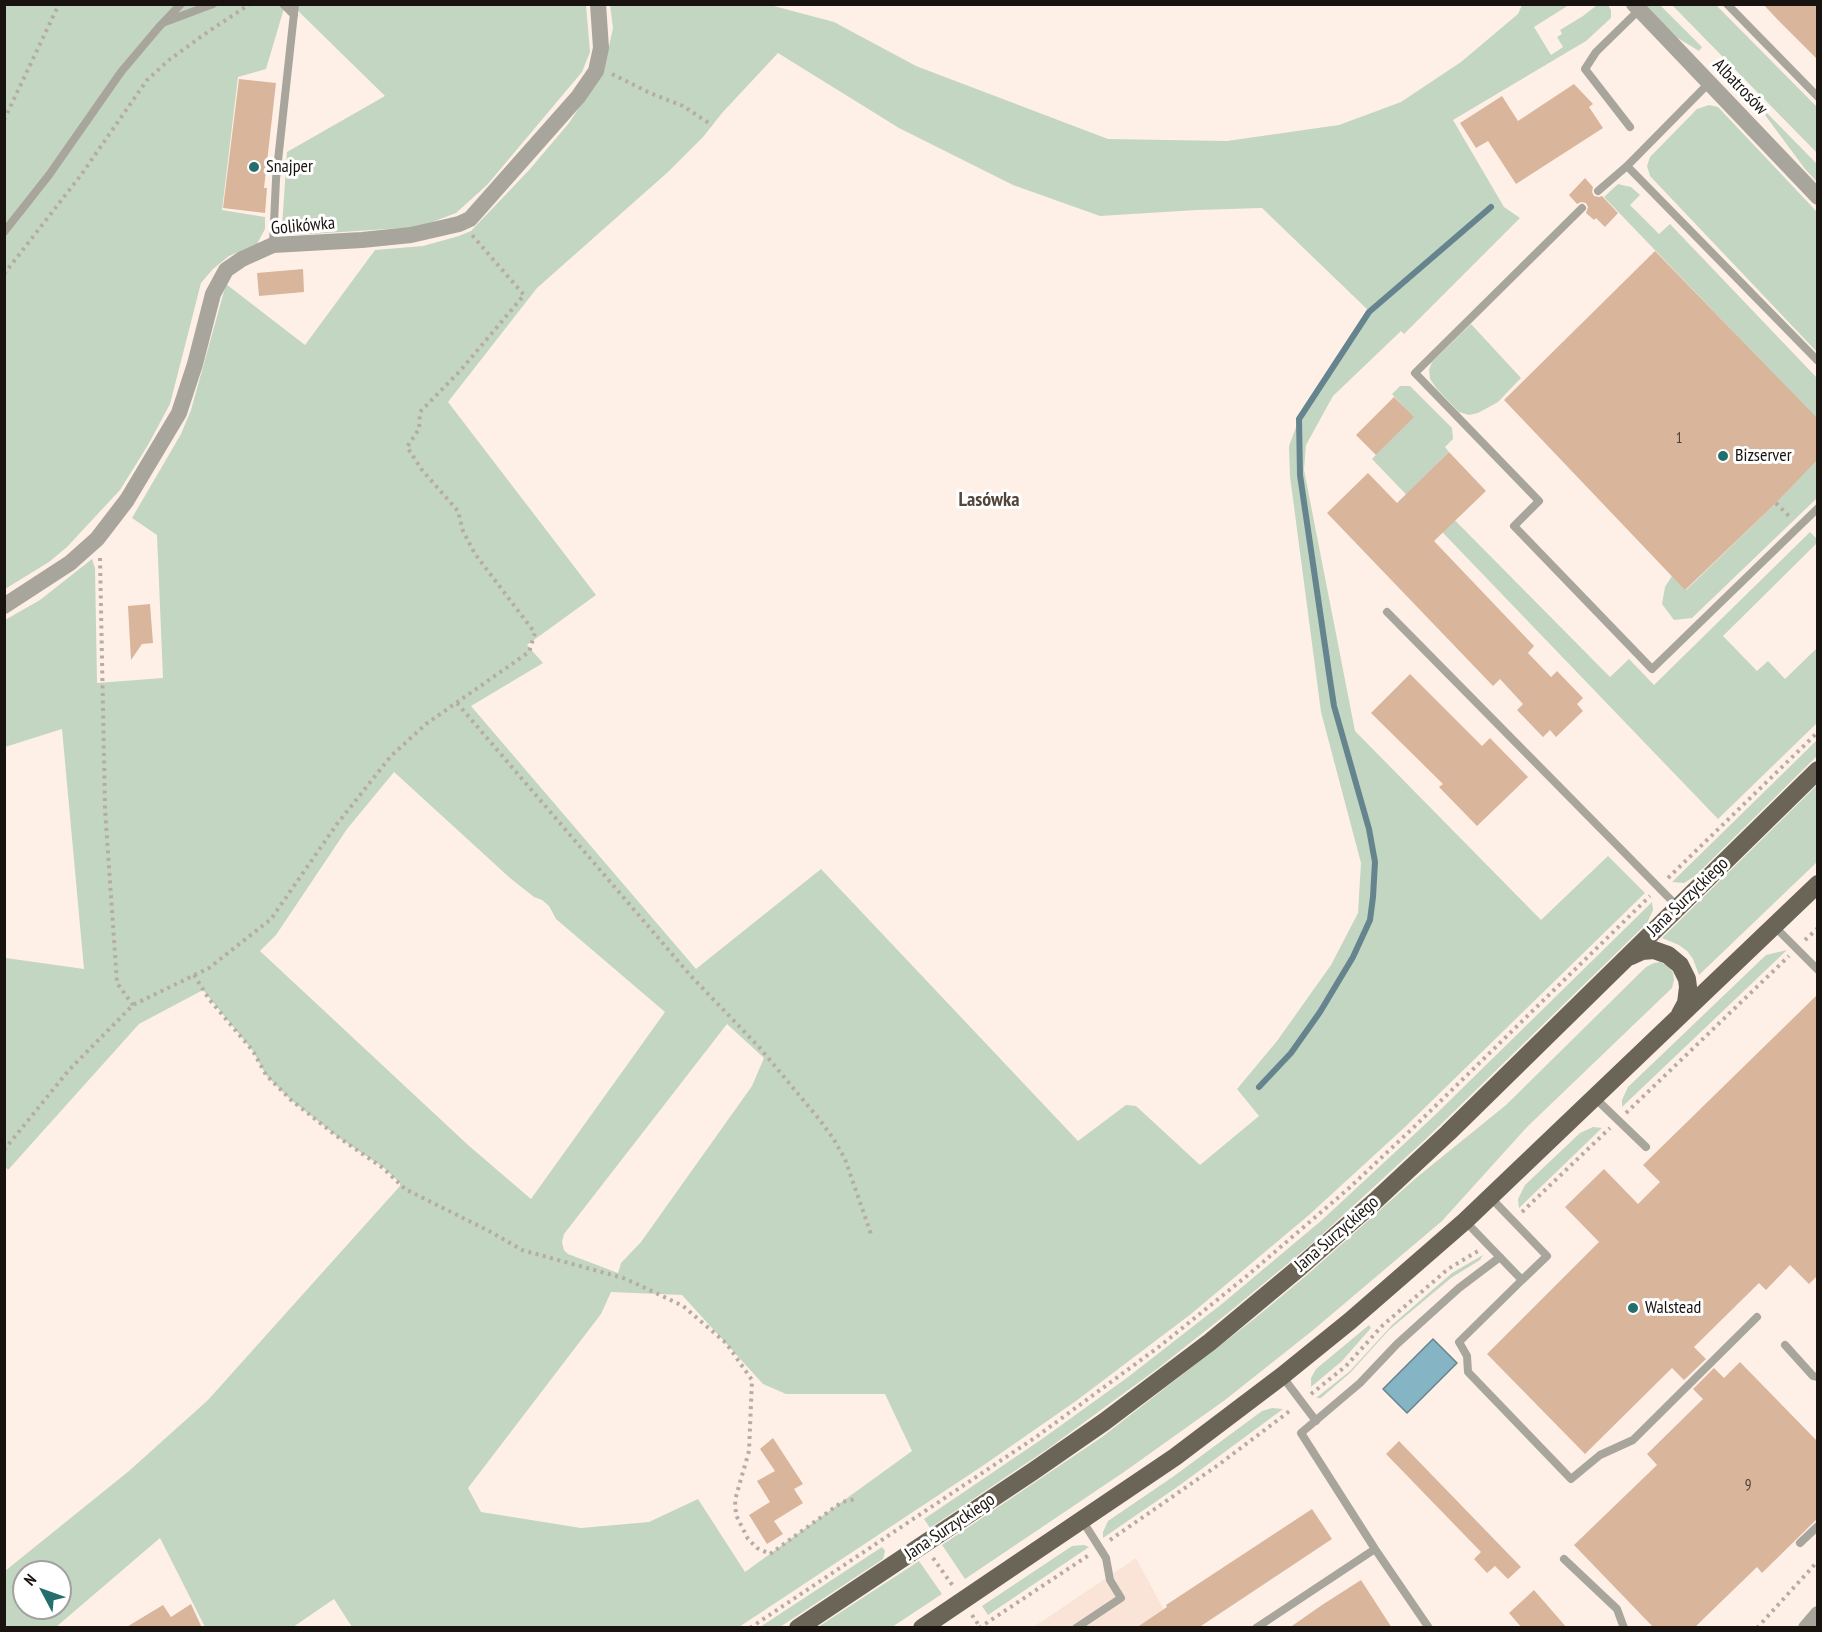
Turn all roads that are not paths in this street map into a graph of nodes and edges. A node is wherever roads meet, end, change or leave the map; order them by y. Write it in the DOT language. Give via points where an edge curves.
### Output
graph roads {
  1 [pos="181,4"];
  2 [pos="213,4"];
  3 [pos="283,4"];
  4 [pos="295,4"];
  5 [pos="598,4"];
  6 [pos="1727,4"];
  7 [pos="1636,7"];
  8 [pos="294,15"];
  9 [pos="162,23"];
  10 [pos="1709,83"];
  11 [pos="1818,97"];
  12 [pos="1630,127"];
  13 [pos="1627,166"];
  14 [pos="1598,192"];
  15 [pos="1818,197"];
  16 [pos="1582,208"];
  17 [pos="4,232"];
  18 [pos="273,245"];
  19 [pos="1818,361"];
  20 [pos="1818,508"];
  21 [pos="4,606"];
  22 [pos="1388,612"];
  23 [pos="1818,770"];
  24 [pos="1818,884"];
  25 [pos="1678,907"];
  26 [pos="1774,926"];
  27 [pos="1621,963"];
  28 [pos="1818,970"];
  29 [pos="1669,1027"];
  30 [pos="1595,1098"];
  31 [pos="1646,1147"];
  32 [pos="1490,1197"];
  33 [pos="1465,1221"];
  34 [pos="1500,1257"];
  35 [pos="1522,1280"];
  36 [pos="1757,1317"];
  37 [pos="1785,1345"];
  38 [pos="1282,1376"];
  39 [pos="1818,1377"];
  40 [pos="1316,1420"];
  41 [pos="1082,1520"];
  42 [pos="1818,1526"];
  43 [pos="1800,1544"];
  44 [pos="1375,1549"];
  45 [pos="1564,1559"];
  46 [pos="1818,1614"];
  47 [pos="798,1628"];
  48 [pos="922,1628"];
  49 [pos="1076,1628"];
  50 [pos="1256,1628"];
  51 [pos="1429,1628"];
  52 [pos="1624,1628"];
  53 [pos="1806,1628"];
  1 -- 9 [label="lane"];
  2 -- 9 [label="lane"];
  3 -- 8 [label="lane"];
  4 -- 8 [label="lane"];
  5 -- 18 [label="street, Golikówka" via="601,48 596,71 578,97 470,219 411,235"];
  6 -- 11 [label="lane"];
  7 -- 10 [label="street, Albatrosów"];
  7 -- 12 [label="lane" via="1585,69"];
  8 -- 18 [label="lane" via="276,179"];
  9 -- 17 [label="lane" via="121,72"];
  10 -- 13 [label="lane"];
  10 -- 15 [label="street, Albatrosów"];
  13 -- 14 [label="lane"];
  13 -- 19 [label="lane"];
  16 -- 20 [label="lane" via="1415,373 1539,501 1514,526 1652,669"];
  18 -- 21 [label="street, Golikówka" via="236,262 219,280 179,413 127,500 97,540 70,563"];
  22 -- 25 [label="lane"];
  23 -- 25 [label="main road, Jana Surzyckiego"];
  24 -- 26 [label="main road"];
  25 -- 27 [label="main road, Jana Surzyckiego"];
  26 -- 28 [label="lane"];
  26 -- 29 [label="main road"];
  27 -- 29 [label="main road" via="1636,953 1653,950 1680,965 1687,979 1688,995"];
  27 -- 47 [label="main road, Jana Surzyckiego" via="1399,1179 1218,1335 1068,1448"];
  29 -- 30 [label="main road"];
  30 -- 31 [label="lane"];
  30 -- 32 [label="main road"];
  32 -- 33 [label="main road"];
  32 -- 35 [label="lane" via="1547,1256"];
  33 -- 34 [label="lane"];
  33 -- 38 [label="main road"];
  34 -- 35 [label="lane"];
  34 -- 40 [label="lane" via="1459,1287"];
  35 -- 36 [label="lane" via="1459,1342 1467,1356 1468,1372 1571,1479 1600,1455 1633,1440"];
  37 -- 39 [label="lane"];
  38 -- 40 [label="lane"];
  38 -- 41 [label="main road"];
  40 -- 44 [label="lane" via="1301,1433"];
  41 -- 48 [label="main road"];
  41 -- 49 [label="lane" via="1106,1558 1110,1580 1121,1598"];
  42 -- 43 [label="lane"];
  44 -- 50 [label="lane"];
  44 -- 51 [label="lane"];
  45 -- 52 [label="lane" via="1617,1609"];
  46 -- 53 [label="street"];
}
